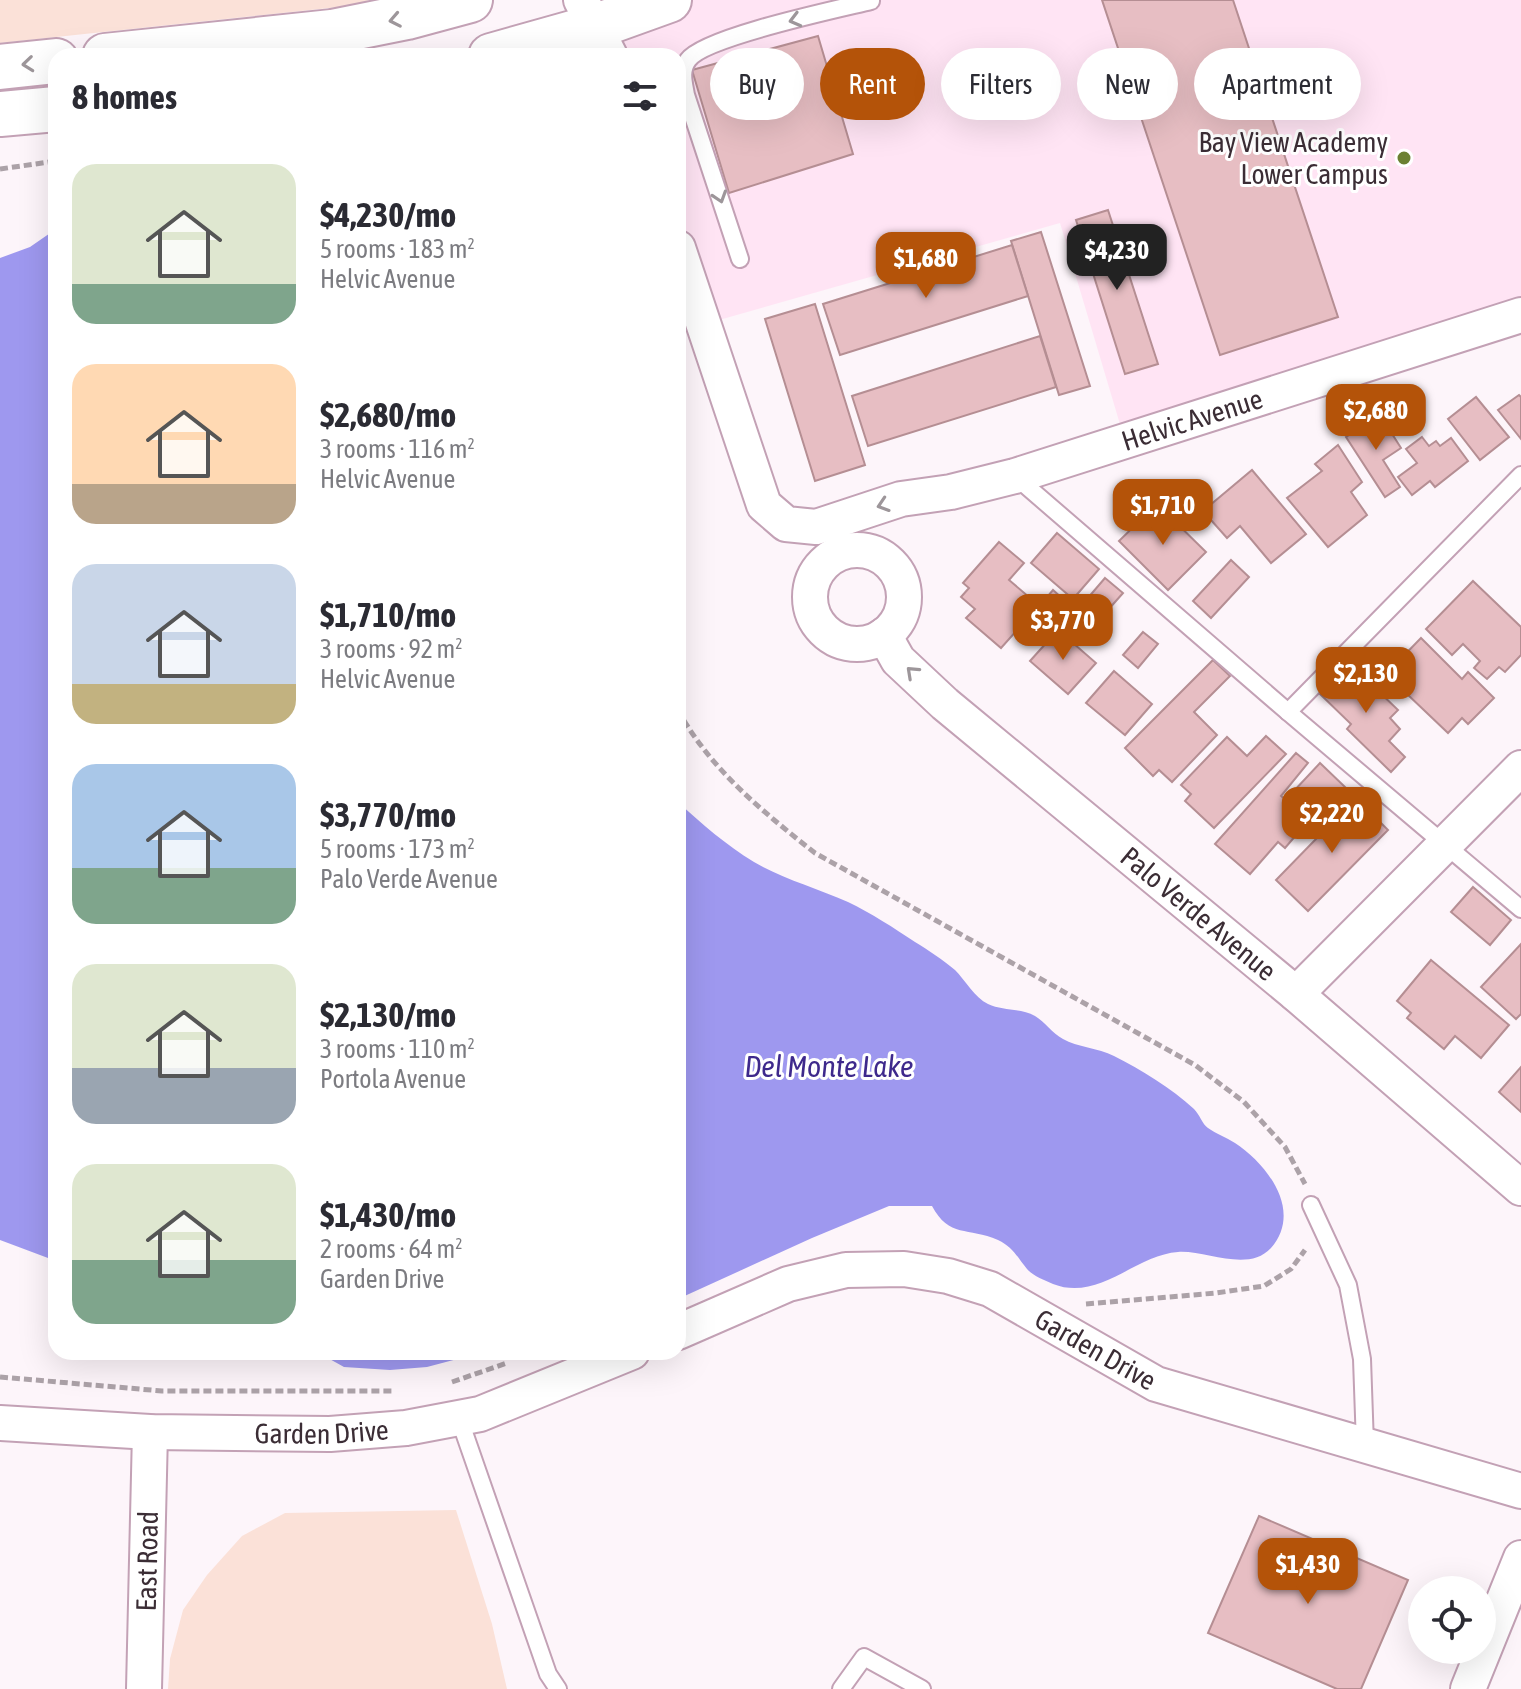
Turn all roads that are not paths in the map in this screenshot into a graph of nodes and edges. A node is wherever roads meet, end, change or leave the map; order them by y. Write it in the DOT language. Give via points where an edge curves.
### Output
graph roads {
  1 [pos="470,0"];
  2 [pos="669,0"];
  3 [pos="871,1"];
  4 [pos="595,28"];
  5 [pos="181,48"];
  6 [pos="521,48"];
  7 [pos="48,62"];
  8 [pos="686,64"];
  9 [pos="0,67"];
  10 [pos="686,95"];
  11 [pos="48,110"];
  12 [pos="0,114"];
  13 [pos="740,259"];
  14 [pos="686,272"];
  15 [pos="1521,315"];
  16 [pos="1521,475"];
  17 [pos="1015,476"];
  18 [pos="816,527"];
  19 [pos="829,558"];
  20 [pos="884,635"];
  21 [pos="1288,712"];
  22 [pos="1521,768"];
  23 [pos="1445,844"];
  24 [pos="1521,909"];
  25 [pos="1296,994"];
  26 [pos="1521,1188"];
  27 [pos="1311,1205"];
  28 [pos="686,1329"];
  29 [pos="612,1360"];
  30 [pos="459,1418"];
  31 [pos="0,1423"];
  32 [pos="150,1432"];
  33 [pos="1365,1445"];
  34 [pos="1521,1491"];
  35 [pos="1521,1558"];
  36 [pos="144,1689"];
  37 [pos="558,1689"];
  38 [pos="841,1689"];
  39 [pos="922,1689"];
  40 [pos="1468,1689"];
  1 -- 5 [label="main road, one-way" via="332,32"];
  2 -- 4 [label="main road"];
  3 -- 8 [label="lane, one-way" via="724,40 698,50"];
  4 -- 6 [label="main road"];
  7 -- 9 [label="main road, one-way"];
  10 -- 13 [label="lane, one-way"];
  11 -- 12 [label="main road"];
  14 -- 18 [label="street" via="764,505 786,524"];
  15 -- 17 [label="street, Helvic Avenue"];
  16 -- 21 [label="lane"];
  17 -- 18 [label="street, Helvic Avenue, one-way" via="901,499"];
  17 -- 21 [label="lane"];
  18 -- 19 [label="street"];
  19 -- 20 [label="street" via="847,550 865,551 891,566 904,594 902,610"];
  19 -- 20 [label="street" via="810,591 816,621 840,641 870,642"];
  25 -- 20 [label="street, Palo Verde Avenue, one-way" via="945,704 898,660"];
  21 -- 23 [label="lane"];
  22 -- 23 [label="street"];
  23 -- 24 [label="lane"];
  23 -- 25 [label="street"];
  25 -- 26 [label="street, Palo Verde Avenue"];
  27 -- 33 [label="lane" via="1348,1285 1362,1359"];
  28 -- 33 [label="street, Garden Drive" via="788,1284 846,1270 904,1269 948,1276 990,1289 1156,1384"];
  29 -- 30 [label="street, Garden Drive"];
  30 -- 32 [label="street, Garden Drive" via="330,1434"];
  30 -- 37 [label="lane" via="548,1674"];
  31 -- 32 [label="street, Garden Drive"];
  32 -- 36 [label="street, East Road"];
  33 -- 34 [label="street, Garden Drive"];
  35 -- 40 [label="street"];
  38 -- 39 [label="lane" via="864,1657"];
}
